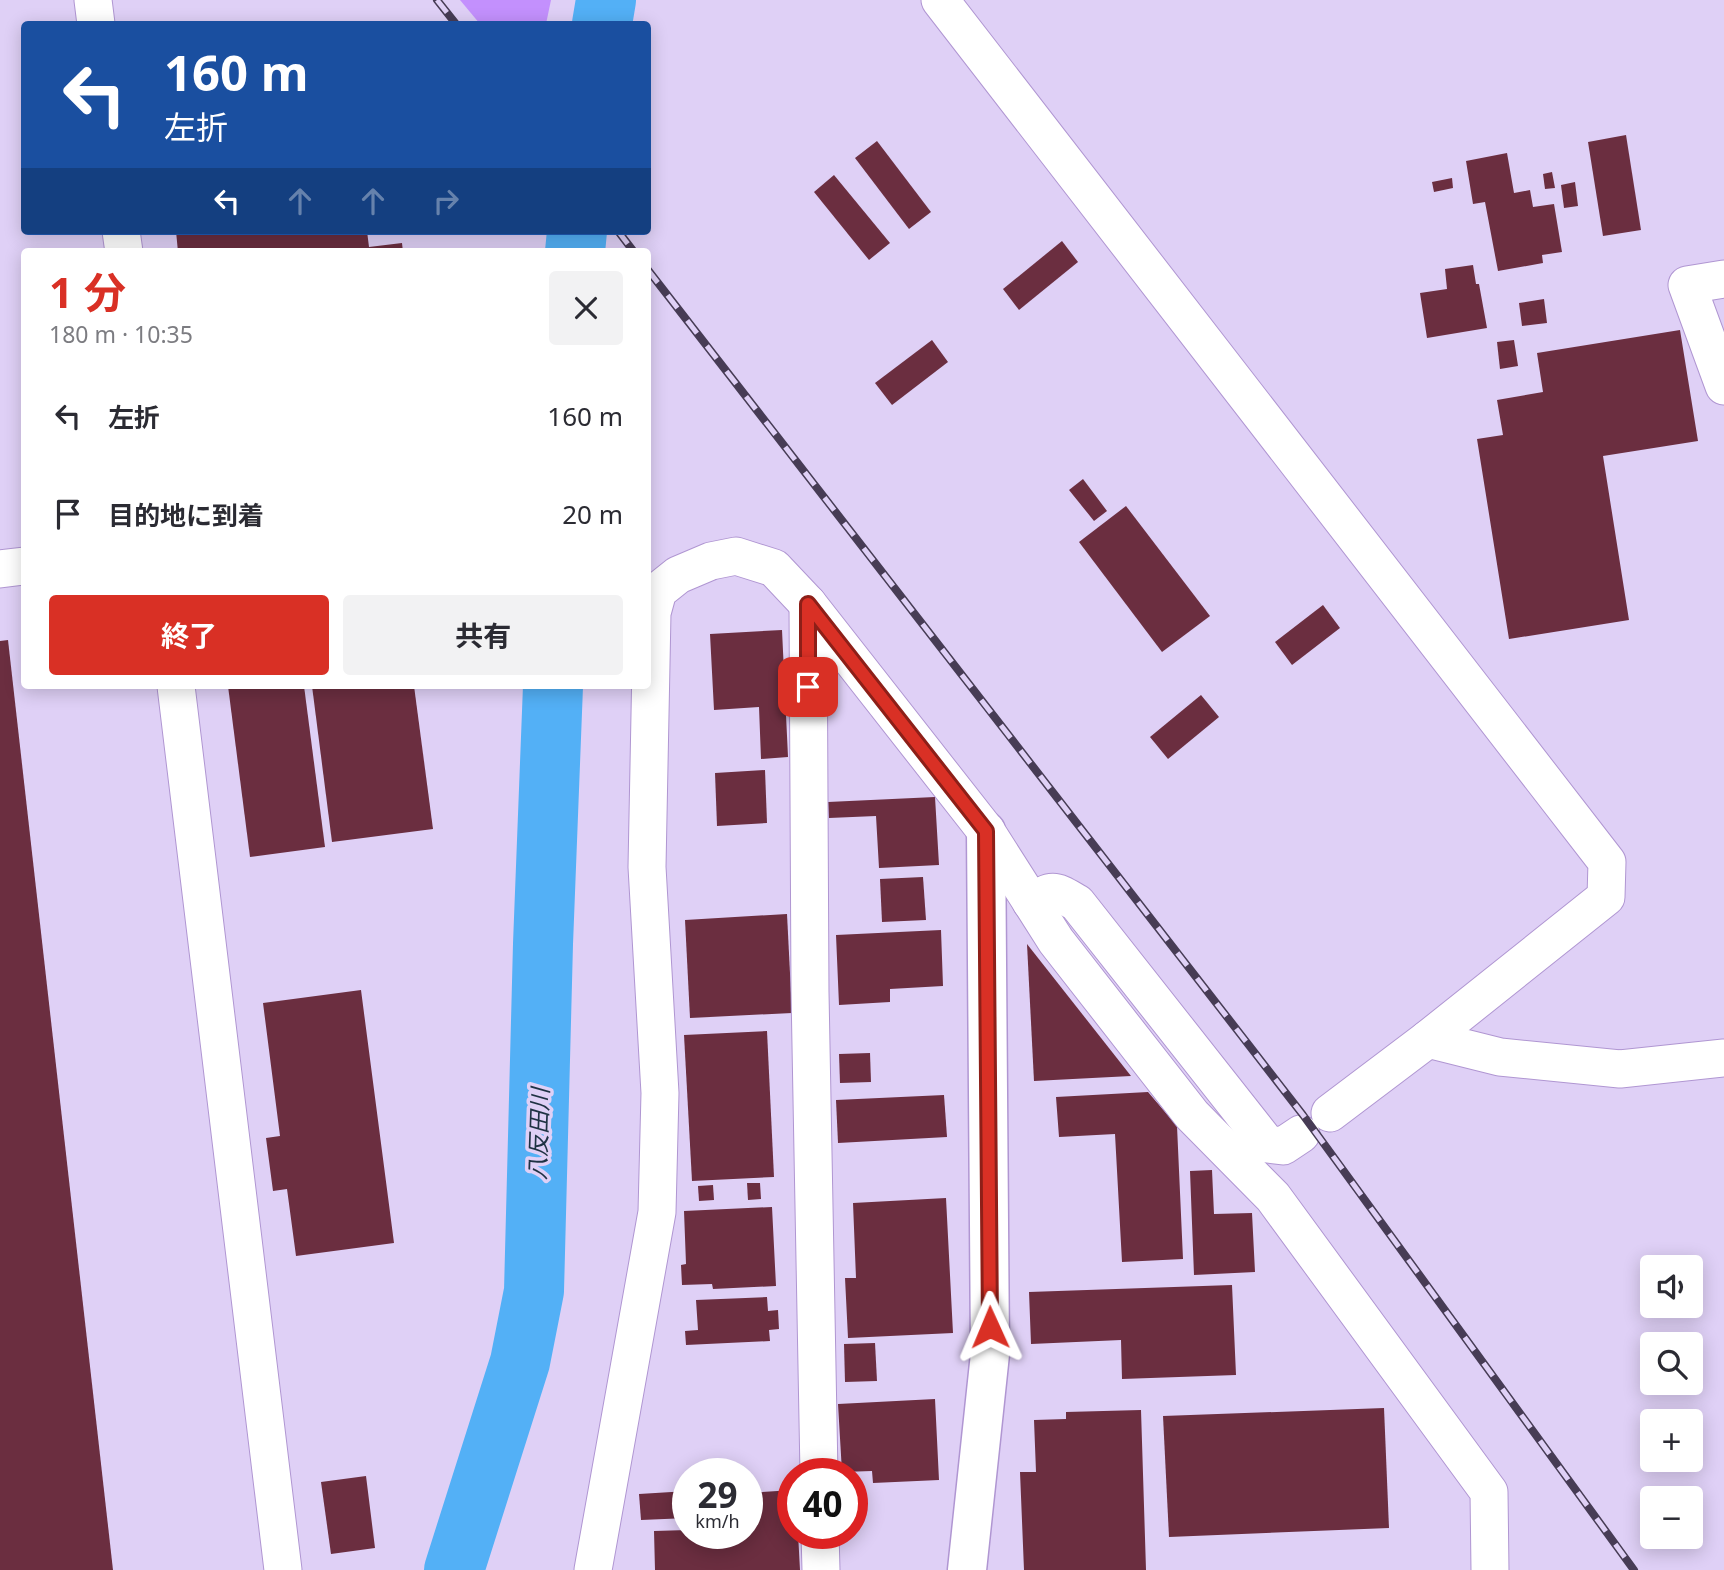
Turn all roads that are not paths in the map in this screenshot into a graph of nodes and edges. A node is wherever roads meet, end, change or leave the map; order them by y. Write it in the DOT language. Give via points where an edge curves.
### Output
graph roads {
  1 [pos="93,0"];
  2 [pos="940,0"];
  3 [pos="96,21"];
  4 [pos="1724,279"];
  5 [pos="1724,386"];
  6 [pos="21,566"];
  7 [pos="0,569"];
  8 [pos="808,604"];
  9 [pos="651,664"];
  10 [pos="176,689"];
  11 [pos="651,689"];
  12 [pos="986,831"];
  13 [pos="1031,902"];
  14 [pos="1428,1040"];
  15 [pos="1724,1058"];
  16 [pos="819,1458"];
  17 [pos="820,1549"];
  18 [pos="283,1570"];
  19 [pos="593,1570"];
  20 [pos="821,1570"];
  21 [pos="968,1570"];
  22 [pos="1490,1570"];
  1 -- 3 [label="street"];
  2 -- 14 [label="street" via="1607,862 1606,897"];
  4 -- 5 [label="street" via="1687,285"];
  6 -- 7 [label="street"];
  8 -- 9 [label="street" via="774,568 736,556 711,561 678,575 658,591 652,613"];
  8 -- 12 [label="street"];
  8 -- 16 [label="street"];
  10 -- 18 [label="street"];
  11 -- 19 [label="street" via="647,867 660,1093 657,1212"];
  12 -- 13 [label="street"];
  12 -- 21 [label="street" via="990,1354"];
  13 -- 14 [label="street" via="1047,892 1077,903 1267,1144 1283,1146"];
  13 -- 22 [label="street" via="1056,942 1192,1115 1273,1196 1489,1492"];
  14 -- 15 [label="street" via="1500,1057 1620,1069"];
  17 -- 20 [label="street"];
}
